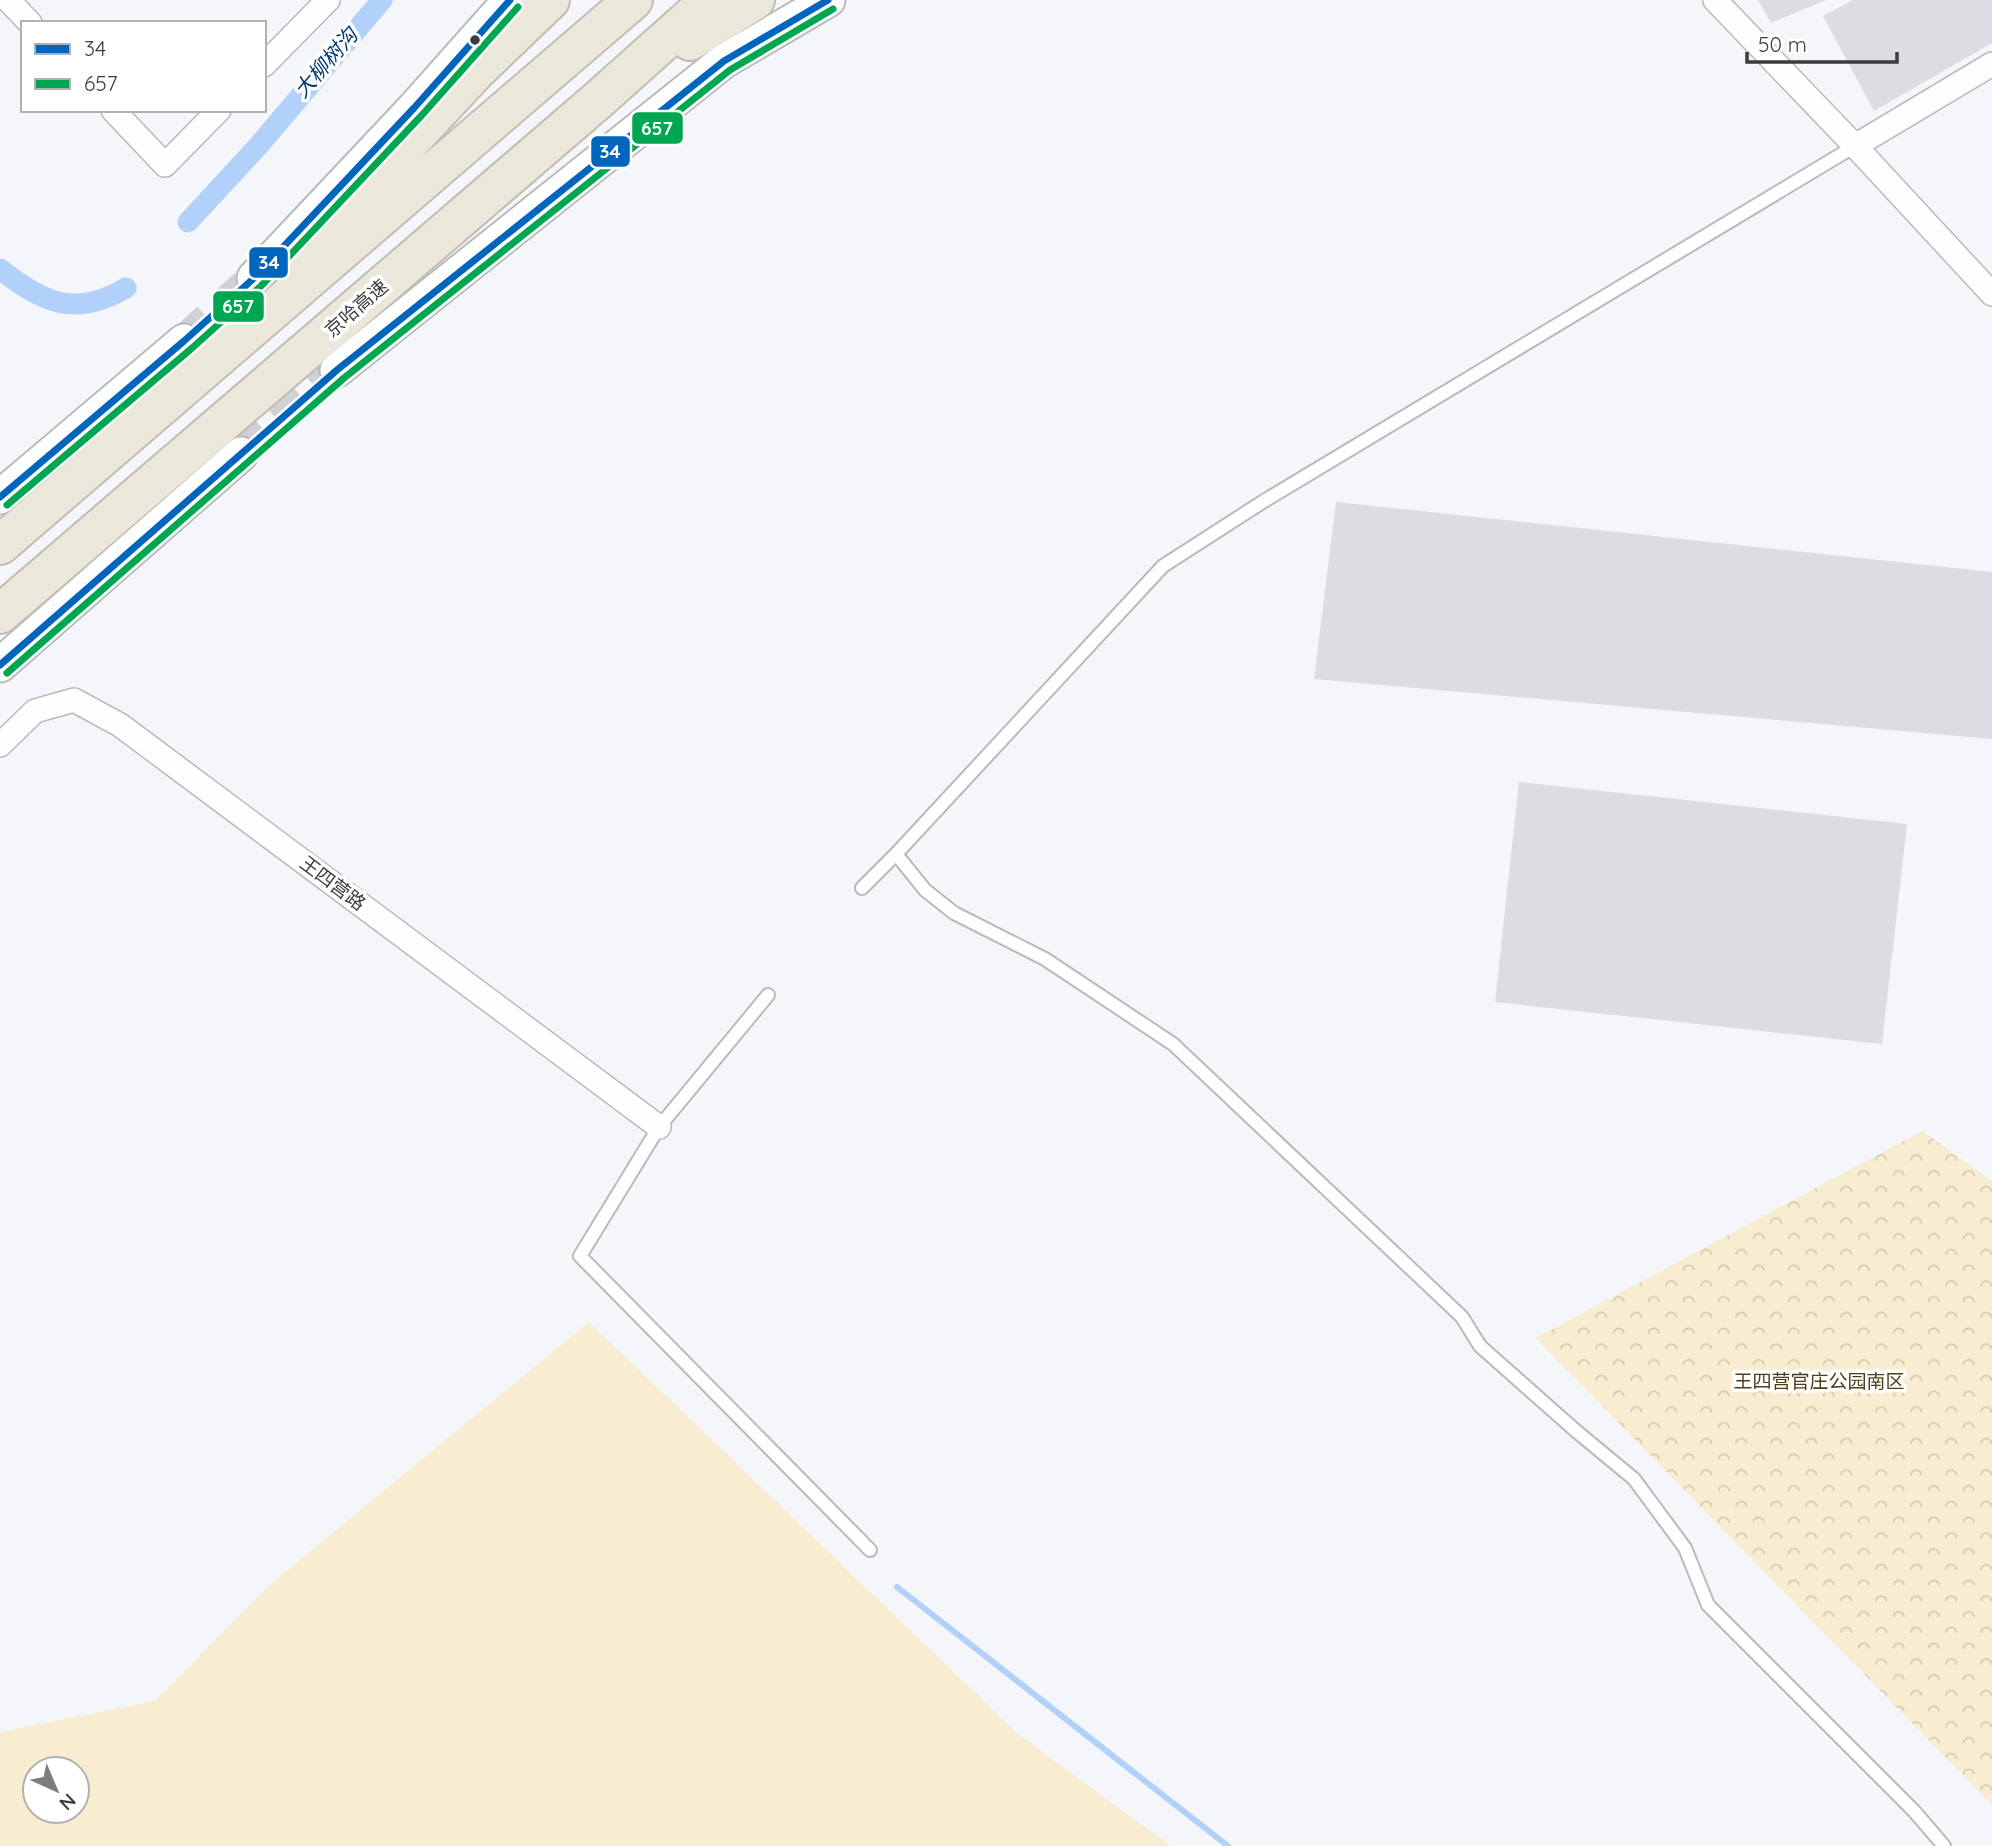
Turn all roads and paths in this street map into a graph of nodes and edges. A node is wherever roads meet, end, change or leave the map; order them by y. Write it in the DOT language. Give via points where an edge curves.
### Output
graph roads {
  1 [pos="8,0"];
  2 [pos="328,0"];
  3 [pos="510,0"];
  4 [pos="550,0"];
  5 [pos="633,0"];
  6 [pos="710,0"];
  7 [pos="755,0"];
  8 [pos="828,0"];
  9 [pos="1715,0"];
  10 [pos="28,21"];
  11 [pos="266,63"];
  12 [pos="1992,64"];
  13 [pos="597,101"];
  14 [pos="115,112"];
  15 [pos="217,112"];
  16 [pos="1855,146"];
  17 [pos="254,278"];
  18 [pos="1992,294"];
  19 [pos="184,341"];
  20 [pos="337,370"];
  21 [pos="178,391"];
  22 [pos="241,454"];
  23 [pos="0,498"];
  24 [pos="0,545"];
  25 [pos="0,614"];
  26 [pos="0,665"];
  27 [pos="0,745"];
  28 [pos="896,854"];
  29 [pos="862,888"];
  30 [pos="768,995"];
  31 [pos="659,1127"];
  32 [pos="870,1550"];
  33 [pos="1944,1846"];
  1 -- 10 [label="street"];
  2 -- 11 [label="street"];
  3 -- 17 [label="main road"];
  4 -- 21 [label="highway" via="400,150"];
  5 -- 21 [label="highway"];
  6 -- 13 [label="highway, 京哈高速"];
  7 -- 13 [label="highway"];
  8 -- 20 [label="main road" via="724,61"];
  9 -- 16 [label="street"];
  12 -- 16 [label="street"];
  13 -- 25 [label="highway, 京哈高速"];
  14 -- 15 [label="street" via="165,165"];
  16 -- 18 [label="street"];
  16 -- 28 [label="lane" via="1163,566"];
  19 -- 23 [label="main road"];
  21 -- 24 [label="highway"];
  22 -- 26 [label="main road"];
  27 -- 31 [label="street, 王四营路" via="35,711 74,699 120,725"];
  28 -- 29 [label="lane"];
  28 -- 33 [label="lane" via="925,890 954,914 1045,959 1173,1044 1462,1317 1480,1346 1634,1479 1685,1548 1708,1605"];
  30 -- 31 [label="lane"];
  31 -- 32 [label="lane" via="580,1256"];
}
